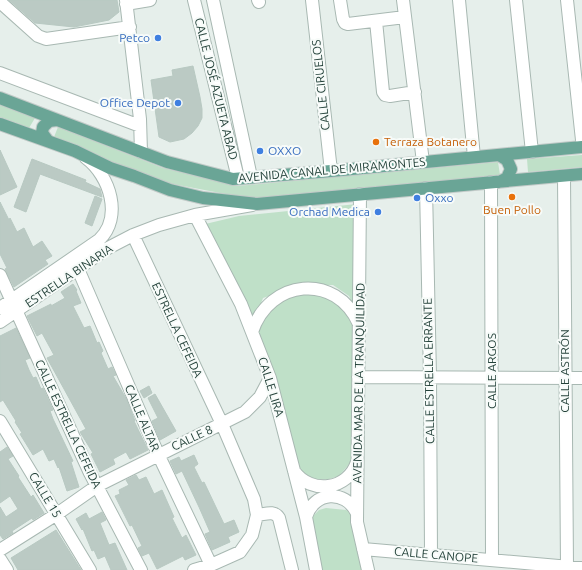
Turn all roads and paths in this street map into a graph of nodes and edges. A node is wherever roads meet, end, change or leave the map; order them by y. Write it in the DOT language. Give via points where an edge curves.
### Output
graph roads {
  1 [pos="150,0"];
  2 [pos="194,0"];
  3 [pos="213,0"];
  4 [pos="312,0"];
  5 [pos="340,0"];
  6 [pos="403,0"];
  7 [pos="459,0"];
  8 [pos="516,0"];
  9 [pos="567,0"];
  10 [pos="0,2"];
  11 [pos="126,2"];
  12 [pos="405,18"];
  13 [pos="376,21"];
  14 [pos="130,27"];
  15 [pos="0,73"];
  16 [pos="415,92"];
  17 [pos="0,98"];
  18 [pos="36,112"];
  19 [pos="57,120"];
  20 [pos="0,124"];
  21 [pos="140,126"];
  22 [pos="28,133"];
  23 [pos="582,140"];
  24 [pos="48,141"];
  25 [pos="582,147"];
  26 [pos="75,151"];
  27 [pos="141,152"];
  28 [pos="528,152"];
  29 [pos="499,155"];
  30 [pos="474,157"];
  31 [pos="423,162"];
  32 [pos="331,171"];
  33 [pos="582,174"];
  34 [pos="564,176"];
  35 [pos="238,178"];
  36 [pos="251,178"];
  37 [pos="528,179"];
  38 [pos="495,182"];
  39 [pos="426,188"];
  40 [pos="360,194"];
  41 [pos="257,204"];
  42 [pos="195,215"];
  43 [pos="106,234"];
  44 [pos="133,235"];
  45 [pos="114,245"];
  46 [pos="78,269"];
  47 [pos="0,275"];
  48 [pos="14,307"];
  49 [pos="0,308"];
  50 [pos="0,322"];
  51 [pos="359,325"];
  52 [pos="252,332"];
  53 [pos="358,377"];
  54 [pos="430,377"];
  55 [pos="492,377"];
  56 [pos="270,378"];
  57 [pos="565,378"];
  58 [pos="582,378"];
  59 [pos="0,421"];
  60 [pos="222,424"];
  61 [pos="158,454"];
  62 [pos="358,458"];
  63 [pos="294,470"];
  64 [pos="97,486"];
  65 [pos="357,513"];
  66 [pos="57,514"];
  67 [pos="257,515"];
  68 [pos="306,517"];
  69 [pos="363,548"];
  70 [pos="0,550"];
  71 [pos="431,555"];
  72 [pos="0,559"];
  73 [pos="492,560"];
  74 [pos="211,565"];
  75 [pos="567,566"];
  76 [pos="582,568"];
  77 [pos="7,570"];
  78 [pos="90,570"];
  79 [pos="141,570"];
  80 [pos="194,570"];
  81 [pos="292,570"];
  82 [pos="316,570"];
  83 [pos="368,570"];
  1 -- 11 [label="street"];
  2 -- 35 [label="street, CALLE JOSÉ AZUETA ABAD"];
  3 -- 36 [label="street, CALLE JOSÉ AZUETA ABAD"];
  4 -- 32 [label="street, CALLE CIRUELOS"];
  5 -- 13 [label="street" via="345,23"];
  6 -- 12 [label="street"];
  7 -- 30 [label="street"];
  8 -- 28 [label="street"];
  9 -- 23 [label="street"];
  10 -- 14 [label="street" via="38,36 46,38"];
  11 -- 14 [label="street"];
  12 -- 13 [label="street"];
  12 -- 16 [label="street"];
  13 -- 16 [label="street" via="383,92 390,96"];
  14 -- 21 [label="street"];
  15 -- 21 [label="street"];
  16 -- 31 [label="street"];
  17 -- 18 [label="main road, AVENIDA CANAL DE MIRAMONTES"];
  18 -- 19 [label="main road, AVENIDA CANAL DE MIRAMONTES"];
  18 -- 22 [label="main road" via="40,118 40,125 34,132"];
  19 -- 24 [label="main road" via="49,121 43,127 42,133"];
  19 -- 27 [label="main road, AVENIDA CANAL DE MIRAMONTES"];
  20 -- 22 [label="main road, AVENIDA CANAL DE MIRAMONTES"];
  21 -- 27 [label="street"];
  22 -- 24 [label="main road, AVENIDA CANAL DE MIRAMONTES"];
  24 -- 26 [label="main road, AVENIDA CANAL DE MIRAMONTES"];
  25 -- 28 [label="main road, AVENIDA CANAL DE MIRAMONTES"];
  26 -- 41 [label="main road, AVENIDA CANAL DE MIRAMONTES" via="110,168 170,190 203,198"];
  26 -- 43 [label="street, ESTRELLA BINARIA" via="94,164 106,183 112,209"];
  27 -- 35 [label="main road, AVENIDA CANAL DE MIRAMONTES" via="167,162 233,179"];
  28 -- 29 [label="main road, AVENIDA CANAL DE MIRAMONTES"];
  28 -- 37 [label="main road" via="518,158 516,167 520,175"];
  29 -- 30 [label="main road, AVENIDA CANAL DE MIRAMONTES"];
  29 -- 38 [label="main road" via="507,160 511,169 507,178"];
  30 -- 31 [label="main road, AVENIDA CANAL DE MIRAMONTES"];
  31 -- 32 [label="main road, AVENIDA CANAL DE MIRAMONTES"];
  32 -- 36 [label="main road, AVENIDA CANAL DE MIRAMONTES"];
  33 -- 34 [label="main road, AVENIDA CANAL DE MIRAMONTES"];
  34 -- 37 [label="main road, AVENIDA CANAL DE MIRAMONTES"];
  34 -- 57 [label="street, CALLE ASTRÓN"];
  35 -- 36 [label="main road, AVENIDA CANAL DE MIRAMONTES"];
  37 -- 38 [label="main road, AVENIDA CANAL DE MIRAMONTES"];
  38 -- 39 [label="main road, AVENIDA CANAL DE MIRAMONTES"];
  38 -- 55 [label="street, CALLE ARGOS"];
  39 -- 40 [label="main road, AVENIDA CANAL DE MIRAMONTES"];
  39 -- 54 [label="street, CALLE ESTRELLA ERRANTE"];
  40 -- 41 [label="main road, AVENIDA CANAL DE MIRAMONTES"];
  40 -- 51 [label="street, AVENIDA MAR DE LA TRANQUILIDAD"];
  41 -- 42 [label="street, ESTRELLA BINARIA"];
  42 -- 44 [label="street, ESTRELLA BINARIA"];
  42 -- 52 [label="street, CALLE LIRA" via="241,304"];
  43 -- 45 [label="street" via="114,236"];
  43 -- 48 [label="street, ESTRELLA BINARIA"];
  44 -- 45 [label="street, ESTRELLA BINARIA"];
  44 -- 60 [label="street, ESTRELLA CEFEIDA"];
  45 -- 46 [label="street, ESTRELLA BINARIA"];
  46 -- 48 [label="street, ESTRELLA BINARIA"];
  46 -- 61 [label="street, CALLE ALTAR"];
  47 -- 48 [label="street, CALLE ESTRELLA CEFEIDA"];
  48 -- 49 [label="street, ESTRELLA BINARIA"];
  48 -- 50 [label="street, ESTRELLA BINARIA"];
  48 -- 64 [label="street, CALLE ESTRELLA CEFEIDA"];
  51 -- 52 [label="street" via="352,311 335,296 321,290 305,288 282,294 268,304 258,317"];
  51 -- 53 [label="street, AVENIDA MAR DE LA TRANQUILIDAD"];
  52 -- 56 [label="street, CALLE LIRA"];
  53 -- 54 [label="street"];
  53 -- 62 [label="street, AVENIDA MAR DE LA TRANQUILIDAD"];
  54 -- 55 [label="street"];
  54 -- 71 [label="street, CALLE ESTRELLA ERRANTE"];
  55 -- 57 [label="street"];
  55 -- 73 [label="street, CALLE ARGOS"];
  56 -- 60 [label="street, CALLE 8" via="260,396 245,412"];
  56 -- 63 [label="street, CALLE LIRA"];
  57 -- 58 [label="street"];
  57 -- 75 [label="street, CALLE ASTRÓN"];
  59 -- 66 [label="street, CALLE 15"];
  60 -- 61 [label="street, CALLE 8"];
  60 -- 67 [label="street" via="254,499"];
  61 -- 64 [label="street, CALLE 8"];
  61 -- 74 [label="street, CALLE ALTAR"];
  62 -- 63 [label="street" via="350,475 341,482 329,486 317,486 306,482"];
  62 -- 65 [label="street, AVENIDA MAR DE LA TRANQUILIDAD"];
  63 -- 68 [label="street, CALLE LIRA"];
  64 -- 66 [label="street, CALLE 8"];
  64 -- 79 [label="street, CALLE ESTRELLA CEFEIDA"];
  65 -- 68 [label="street" via="347,500 331,496 315,502"];
  65 -- 69 [label="street, AVENIDA MAR DE LA TRANQUILIDAD"];
  66 -- 70 [label="street, CALLE 8"];
  66 -- 78 [label="street, CALLE 15"];
  67 -- 74 [label="street" via="252,535 240,552"];
  67 -- 81 [label="street" via="273,512 277,514"];
  68 -- 82 [label="street, CALLE LIRA"];
  69 -- 71 [label="street, CALLE CANOPE"];
  69 -- 83 [label="street, AVENIDA MAR DE LA TRANQUILIDAD"];
  71 -- 73 [label="street, CALLE CANOPE"];
  72 -- 77 [label="street"];
  73 -- 75 [label="street, CALLE CANOPE"];
  74 -- 80 [label="street"];
  75 -- 76 [label="street, CALLE CANOPE"];
}
